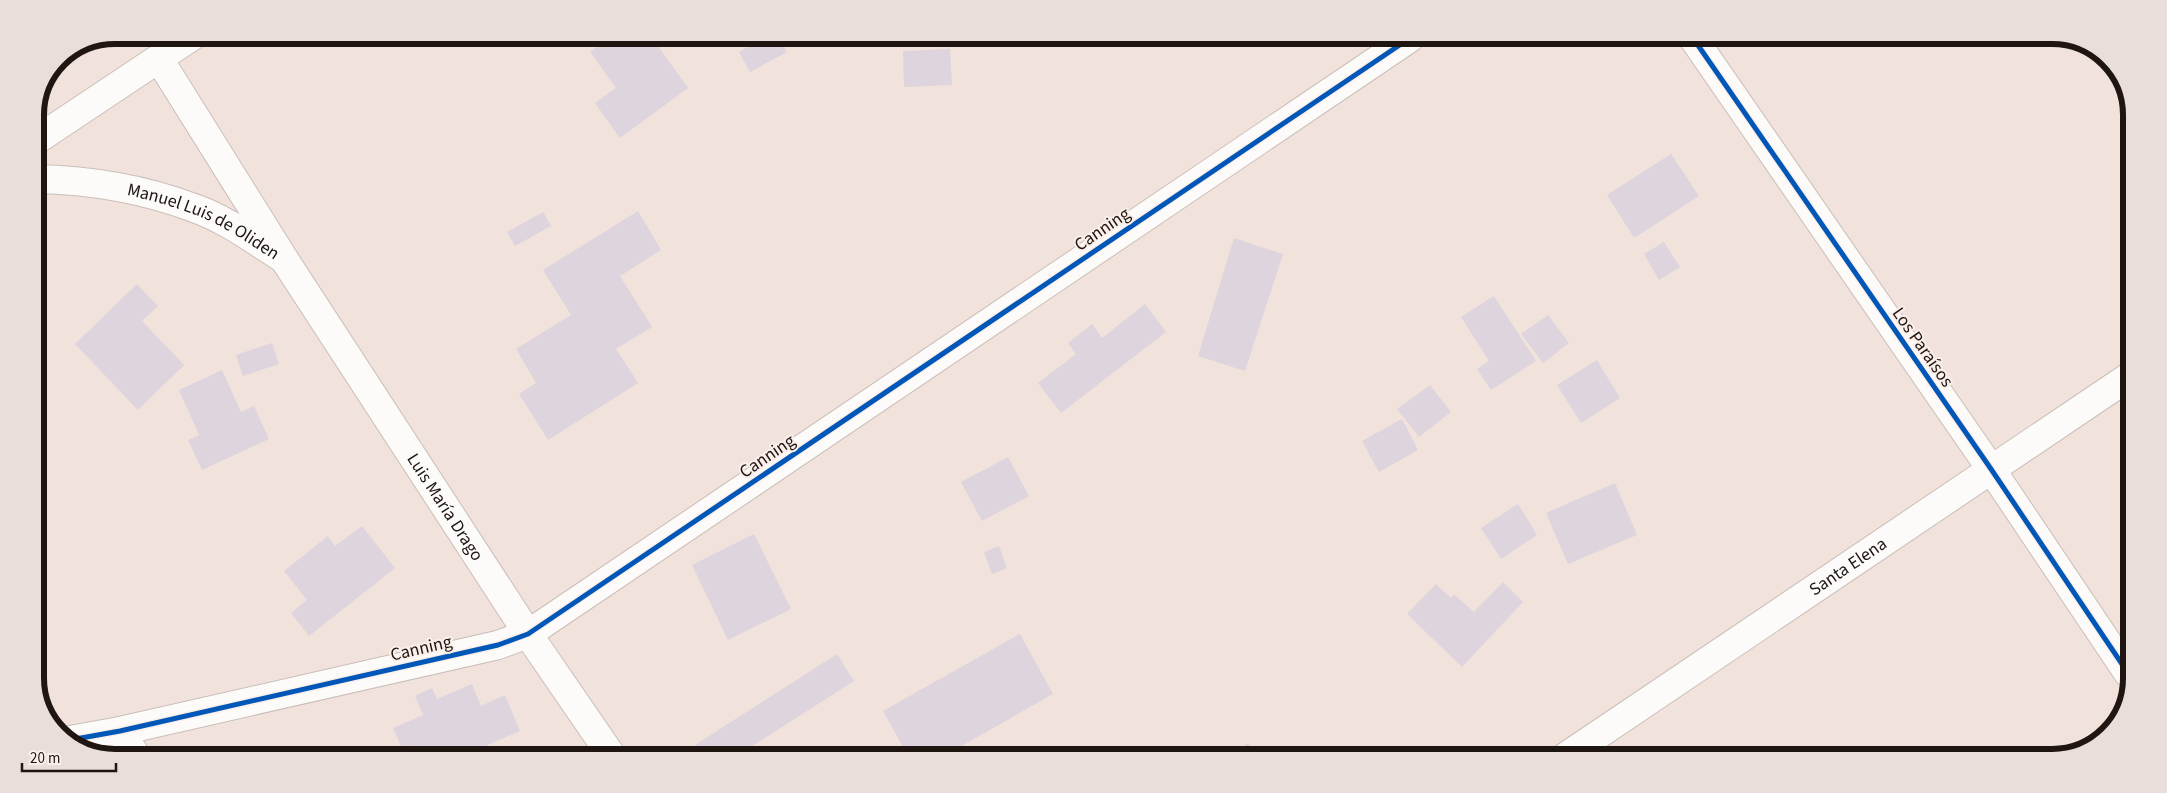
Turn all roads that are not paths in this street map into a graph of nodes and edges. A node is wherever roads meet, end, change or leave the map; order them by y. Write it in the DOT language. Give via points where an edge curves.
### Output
graph roads {
  1 [pos="181,44"];
  2 [pos="1401,44"];
  3 [pos="1697,44"];
  4 [pos="159,59"];
  5 [pos="44,136"];
  6 [pos="44,180"];
  7 [pos="284,259"];
  8 [pos="2123,381"];
  9 [pos="1991,469"];
  10 [pos="528,634"];
  11 [pos="2123,666"];
  12 [pos="120,731"];
  13 [pos="77,739"];
  14 [pos="132,749"];
  15 [pos="606,749"];
  16 [pos="1577,749"];
  1 -- 4 [label="street"];
  2 -- 10 [label="street, Canning"];
  3 -- 9 [label="street, Los Paraísos"];
  4 -- 5 [label="street"];
  4 -- 7 [label="street, Manuel Luis de Oliden"];
  6 -- 7 [label="street, Manuel Luis de Oliden" via="89,183 152,194 195,208 238,229"];
  7 -- 10 [label="street, Luis María Drago"];
  8 -- 9 [label="street, Santa Elena"];
  9 -- 11 [label="street, Los Paraísos"];
  9 -- 16 [label="street, Santa Elena"];
  10 -- 12 [label="street, Canning" via="498,645"];
  10 -- 15 [label="street, Luis María Drago"];
  12 -- 13 [label="street, Canning"];
  12 -- 14 [label="street"];
}
